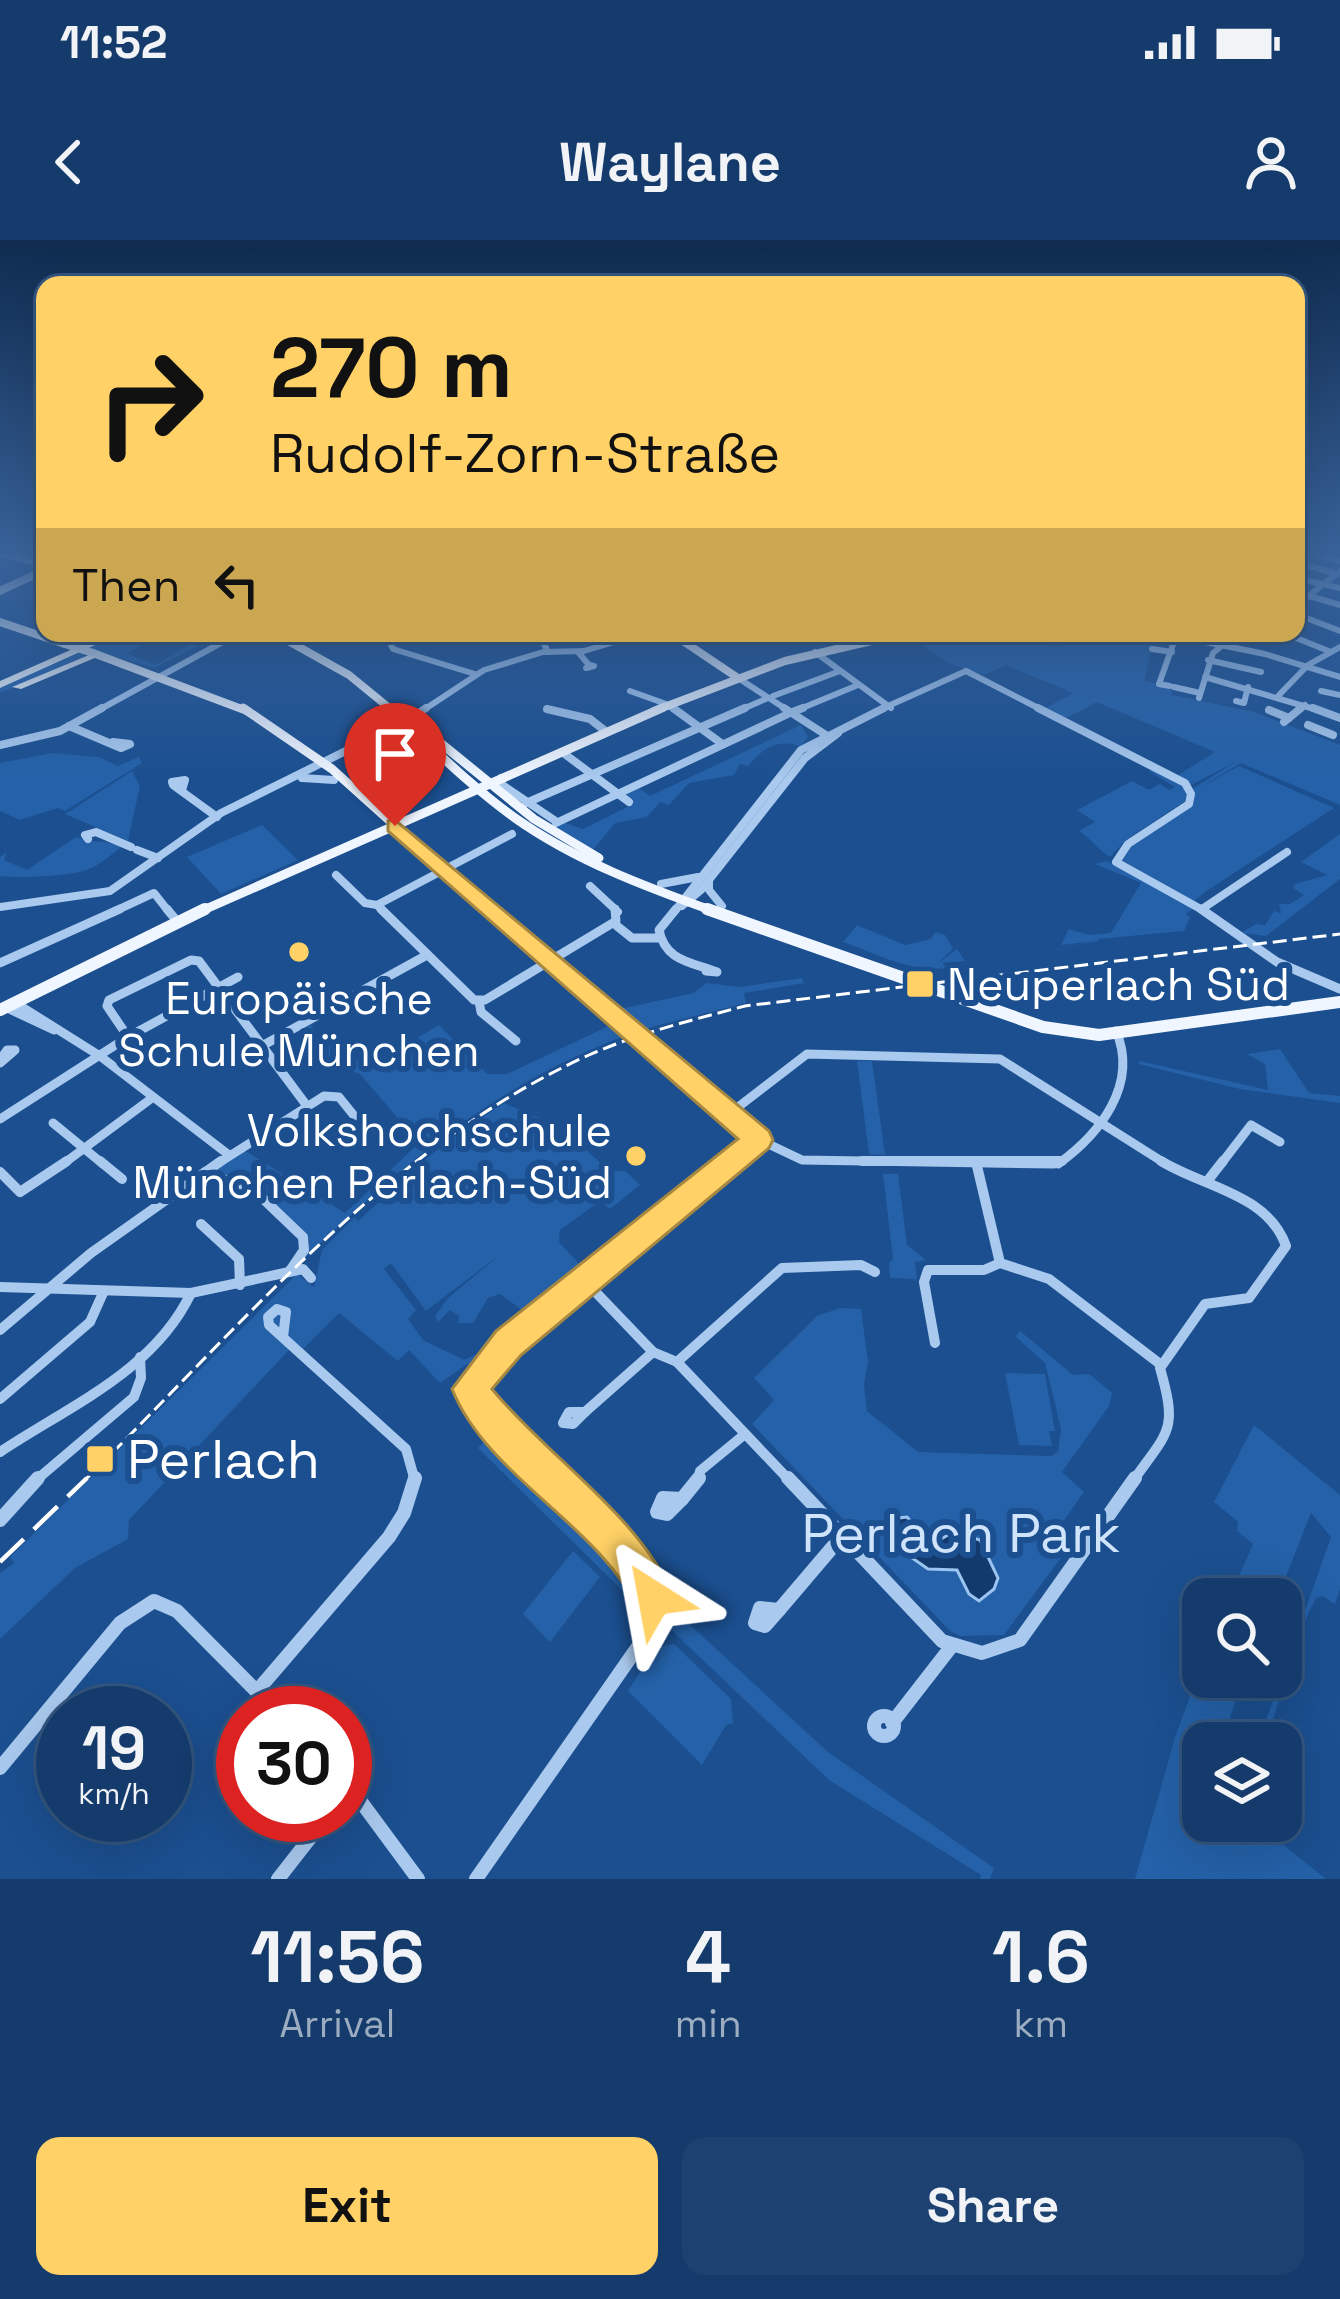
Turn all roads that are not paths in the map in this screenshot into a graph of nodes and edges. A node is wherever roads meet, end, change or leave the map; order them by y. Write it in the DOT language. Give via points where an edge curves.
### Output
graph roads {
  1 [pos="1305,641"];
  2 [pos="54,642"];
  3 [pos="62,642"];
  4 [pos="96,642"];
  5 [pos="219,642"];
  6 [pos="294,642"];
  7 [pos="303,642"];
  8 [pos="389,642"];
  9 [pos="543,642"];
  10 [pos="613,642"];
  11 [pos="688,642"];
  12 [pos="863,642"];
  13 [pos="1174,642"];
  14 [pos="1208,642"];
  15 [pos="1222,642"];
  16 [pos="1219,644"];
  17 [pos="1340,647"];
  18 [pos="1152,649"];
  19 [pos="548,652"];
  20 [pos="578,652"];
  21 [pos="815,652"];
  22 [pos="1172,652"];
  23 [pos="1331,652"];
  24 [pos="94,656"];
  25 [pos="1208,660"];
  26 [pos="338,662"];
  27 [pos="1244,664"];
  28 [pos="589,665"];
  29 [pos="1307,666"];
  30 [pos="125,668"];
  31 [pos="840,670"];
  32 [pos="475,674"];
  33 [pos="153,676"];
  34 [pos="741,677"];
  35 [pos="1204,677"];
  36 [pos="1340,677"];
  37 [pos="0,684"];
  38 [pos="858,685"];
  39 [pos="131,686"];
  40 [pos="630,691"];
  41 [pos="0,694"];
  42 [pos="1279,695"];
  43 [pos="771,697"];
  44 [pos="1305,705"];
  45 [pos="670,706"];
  46 [pos="890,707"];
  47 [pos="547,709"];
  48 [pos="1269,710"];
  49 [pos="792,712"];
  50 [pos="1340,718"];
  51 [pos="409,721"];
  52 [pos="807,723"];
  53 [pos="67,725"];
  54 [pos="1308,725"];
  55 [pos="698,727"];
  56 [pos="604,730"];
  57 [pos="417,735"];
  58 [pos="828,735"];
  59 [pos="386,736"];
  60 [pos="113,742"];
  61 [pos="811,742"];
  62 [pos="722,743"];
  63 [pos="0,745"];
  64 [pos="562,752"];
  65 [pos="322,766"];
  66 [pos="590,773"];
  67 [pos="503,776"];
  68 [pos="296,780"];
  69 [pos="334,780"];
  70 [pos="480,783"];
  71 [pos="182,790"];
  72 [pos="616,793"];
  73 [pos="629,802"];
  74 [pos="516,807"];
  75 [pos="217,818"];
  76 [pos="387,823"];
  77 [pos="552,825"];
  78 [pos="512,834"];
  79 [pos="104,836"];
  80 [pos="1287,852"];
  81 [pos="592,854"];
  82 [pos="579,856"];
  83 [pos="158,858"];
  84 [pos="443,869"];
  85 [pos="336,875"];
  86 [pos="698,877"];
  87 [pos="710,878"];
  88 [pos="661,884"];
  89 [pos="590,886"];
  90 [pos="687,897"];
  91 [pos="377,905"];
  92 [pos="722,906"];
  93 [pos="0,907"];
  94 [pos="1202,909"];
  95 [pos="176,920"];
  96 [pos="616,926"];
  97 [pos="658,938"];
  98 [pos="427,956"];
  99 [pos="551,960"];
  100 [pos="0,963"];
  101 [pos="706,971"];
  102 [pos="238,977"];
  103 [pos="1340,988"];
  104 [pos="218,992"];
  105 [pos="0,993"];
  106 [pos="479,1000"];
  107 [pos="1340,1002"];
  108 [pos="4,1006"];
  109 [pos="1057,1027"];
  110 [pos="1117,1031"];
  111 [pos="128,1037"];
  112 [pos="516,1041"];
  113 [pos="260,1046"];
  114 [pos="100,1056"];
  115 [pos="152,1098"];
  116 [pos="307,1106"];
  117 [pos="729,1114"];
  118 [pos="0,1119"];
  119 [pos="53,1123"];
  120 [pos="1103,1123"];
  121 [pos="756,1138"];
  122 [pos="365,1140"];
  123 [pos="1280,1142"];
  124 [pos="84,1147"];
  125 [pos="229,1155"];
  126 [pos="977,1166"];
  127 [pos="0,1172"];
  128 [pos="206,1172"];
  129 [pos="122,1179"];
  130 [pos="1209,1179"];
  131 [pos="201,1225"];
  132 [pos="1000,1264"];
  133 [pos="289,1272"];
  134 [pos="875,1272"];
  135 [pos="311,1278"];
  136 [pos="585,1281"];
  137 [pos="240,1286"];
  138 [pos="0,1287"];
  139 [pos="47,1289"];
  140 [pos="103,1293"];
  141 [pos="191,1293"];
  142 [pos="0,1330"];
  143 [pos="283,1337"];
  144 [pos="935,1343"];
  145 [pos="652,1352"];
  146 [pos="140,1357"];
  147 [pos="677,1362"];
  148 [pos="1160,1364"];
  149 [pos="0,1399"];
  150 [pos="587,1412"];
  151 [pos="745,1434"];
  152 [pos="0,1451"];
  153 [pos="682,1499"];
  154 [pos="0,1520"];
  155 [pos="842,1536"];
  156 [pos="778,1610"];
  157 [pos="951,1647"];
  158 [pos="251,1686"];
  159 [pos="260,1686"];
  160 [pos="892,1723"];
  161 [pos="0,1768"];
  162 [pos="372,1819"];
  163 [pos="307,1842"];
  164 [pos="278,1879"];
  165 [pos="418,1879"];
  166 [pos="476,1879"];
  1 -- 23 [label="street"];
  2 -- 37 [label="highway"];
  3 -- 24 [label="main road, bridge"];
  4 -- 37 [label="highway"];
  5 -- 33 [label="street"];
  6 -- 26 [label="main road"];
  7 -- 26 [label="main road"];
  8 -- 32 [label="street"];
  9 -- 19 [label="street"];
  10 -- 20 [label="street"];
  11 -- 34 [label="main road"];
  12 -- 21 [label="main road"];
  13 -- 22 [label="street"];
  14 -- 16 [label="street"];
  15 -- 16 [label="street"];
  16 -- 25 [label="street"];
  16 -- 29 [label="street"];
  17 -- 23 [label="street"];
  18 -- 22 [label="street"];
  19 -- 20 [label="street"];
  19 -- 32 [label="street"];
  20 -- 28 [label="street"];
  21 -- 31 [label="street"];
  21 -- 34 [label="main road"];
  22 -- 35 [label="street" via="1159,684 1198,692"];
  23 -- 29 [label="street"];
  24 -- 30 [label="main road"];
  24 -- 33 [label="main road"];
  24 -- 41 [label="highway"];
  25 -- 27 [label="street"];
  25 -- 35 [label="street"];
  26 -- 51 [label="main road"];
  29 -- 36 [label="street"];
  29 -- 42 [label="street"];
  30 -- 33 [label="main road"];
  30 -- 39 [label="street" via="135,679"];
  31 -- 38 [label="street"];
  31 -- 43 [label="street"];
  32 -- 51 [label="street"];
  33 -- 39 [label="street"];
  33 -- 53 [label="street"];
  33 -- 65 [label="main road" via="240,708"];
  34 -- 43 [label="street"];
  34 -- 45 [label="main road"];
  35 -- 42 [label="street"];
  38 -- 46 [label="street"];
  38 -- 49 [label="street"];
  39 -- 53 [label="street"];
  40 -- 45 [label="street"];
  42 -- 44 [label="street"];
  43 -- 49 [label="street"];
  43 -- 55 [label="street"];
  44 -- 48 [label="street" via="1287,717"];
  44 -- 50 [label="street"];
  45 -- 55 [label="street"];
  45 -- 56 [label="main road"];
  45 -- 64 [label="street"];
  46 -- 58 [label="street"];
  46 -- 94 [label="street" via="967,672 1186,785 1190,804 1116,859"];
  47 -- 56 [label="street"];
  49 -- 52 [label="street"];
  49 -- 58 [label="street"];
  49 -- 62 [label="street"];
  50 -- 54 [label="street" via="1329,733"];
  51 -- 57 [label="main road"];
  51 -- 59 [label="street"];
  51 -- 65 [label="street"];
  51 -- 70 [label="main road"];
  52 -- 58 [label="street"];
  52 -- 61 [label="street"];
  53 -- 60 [label="street"];
  53 -- 63 [label="street"];
  55 -- 62 [label="street"];
  55 -- 66 [label="street"];
  56 -- 67 [label="main road"];
  57 -- 59 [label="street"];
  57 -- 70 [label="main road"];
  58 -- 61 [label="street"];
  58 -- 87 [label="street"];
  59 -- 65 [label="street"];
  61 -- 86 [label="street"];
  62 -- 72 [label="street"];
  64 -- 66 [label="street"];
  64 -- 67 [label="street"];
  65 -- 68 [label="street"];
  65 -- 69 [label="main road"];
  65 -- 75 [label="street"];
  65 -- 76 [label="main road"];
  66 -- 72 [label="street"];
  66 -- 74 [label="street"];
  67 -- 70 [label="main road"];
  67 -- 74 [label="street"];
  68 -- 69 [label="street"];
  68 -- 75 [label="street"];
  69 -- 76 [label="main road"];
  70 -- 74 [label="main road"];
  70 -- 76 [label="main road"];
  71 -- 75 [label="street"];
  72 -- 73 [label="street"];
  72 -- 77 [label="street"];
  74 -- 77 [label="main road"];
  74 -- 82 [label="main road"];
  75 -- 83 [label="street"];
  76 -- 84 [label="street"];
  76 -- 95 [label="main road"];
  77 -- 81 [label="main road"];
  78 -- 84 [label="street"];
  79 -- 83 [label="street"];
  80 -- 94 [label="street"];
  81 -- 82 [label="street"];
  81 -- 88 [label="main road"];
  82 -- 90 [label="main road"];
  83 -- 93 [label="street" via="102,893"];
  84 -- 91 [label="street"];
  84 -- 99 [label="street"];
  85 -- 91 [label="street"];
  86 -- 88 [label="street"];
  86 -- 90 [label="street"];
  87 -- 90 [label="street"];
  87 -- 92 [label="street"];
  88 -- 90 [label="main road"];
  89 -- 99 [label="street" via="618,919"];
  90 -- 92 [label="main road"];
  90 -- 97 [label="street"];
  90 -- 109 [label="main road"];
  91 -- 98 [label="street"];
  92 -- 109 [label="main road"];
  94 -- 103 [label="street" via="1277,962"];
  95 -- 100 [label="street" via="154,893"];
  95 -- 108 [label="main road"];
  96 -- 97 [label="street" via="632,938"];
  97 -- 101 [label="street"];
  98 -- 106 [label="street"];
  98 -- 113 [label="street"];
  99 -- 106 [label="street"];
  99 -- 117 [label="street"];
  102 -- 104 [label="street"];
  104 -- 111 [label="street"];
  104 -- 111 [label="street" via="195,960 112,998 107,1006"];
  104 -- 113 [label="street"];
  105 -- 108 [label="main road"];
  106 -- 112 [label="street" via="481,1012"];
  107 -- 110 [label="main road"];
  108 -- 114 [label="street"];
  109 -- 110 [label="main road"];
  110 -- 120 [label="street" via="1124,1055"];
  111 -- 114 [label="street"];
  113 -- 116 [label="street"];
  114 -- 115 [label="street"];
  114 -- 118 [label="street"];
  115 -- 124 [label="street"];
  115 -- 125 [label="street"];
  116 -- 122 [label="street" via="337,1095"];
  116 -- 125 [label="street"];
  117 -- 120 [label="street" via="807,1054 902,1055 1005,1060"];
  117 -- 121 [label="street"];
  119 -- 124 [label="street"];
  120 -- 126 [label="street" via="1058,1164"];
  120 -- 130 [label="street" via="1174,1169"];
  121 -- 126 [label="street" via="802,1160"];
  121 -- 136 [label="street"];
  123 -- 130 [label="street" via="1251,1125"];
  124 -- 127 [label="street" via="23,1192"];
  124 -- 129 [label="street"];
  125 -- 128 [label="street"];
  126 -- 132 [label="street"];
  128 -- 133 [label="street" via="256,1192 303,1237"];
  128 -- 139 [label="street"];
  130 -- 148 [label="street" via="1280,1226 1286,1246 1249,1298 1204,1304"];
  131 -- 137 [label="street" via="239,1259"];
  132 -- 144 [label="street" via="931,1268 925,1282"];
  132 -- 148 [label="street" via="1048,1280"];
  133 -- 135 [label="street" via="308,1269"];
  133 -- 137 [label="street"];
  134 -- 147 [label="street" via="861,1265 782,1268"];
  136 -- 145 [label="street"];
  136 -- 166 [label="street" via="503,1348 469,1389 639,1566 655,1604 644,1639"];
  137 -- 141 [label="street"];
  138 -- 139 [label="street"];
  139 -- 140 [label="street"];
  139 -- 142 [label="street"];
  140 -- 141 [label="street"];
  140 -- 149 [label="street" via="90,1322"];
  141 -- 146 [label="street" via="181,1318"];
  143 -- 159 [label="street" via="406,1449 415,1490 397,1525"];
  145 -- 147 [label="street"];
  145 -- 150 [label="street"];
  146 -- 152 [label="street"];
  146 -- 154 [label="street" via="139,1387 128,1404 53,1462"];
  147 -- 151 [label="street"];
  148 -- 157 [label="street" via="1173,1412 1168,1432 1020,1640 995,1652"];
  151 -- 153 [label="street" via="700,1471"];
  151 -- 155 [label="street"];
  155 -- 156 [label="street"];
  155 -- 157 [label="street"];
  157 -- 160 [label="street"];
  158 -- 161 [label="street" via="177,1610 154,1601 120,1623"];
  162 -- 165 [label="street"];
  163 -- 164 [label="street"];
}
